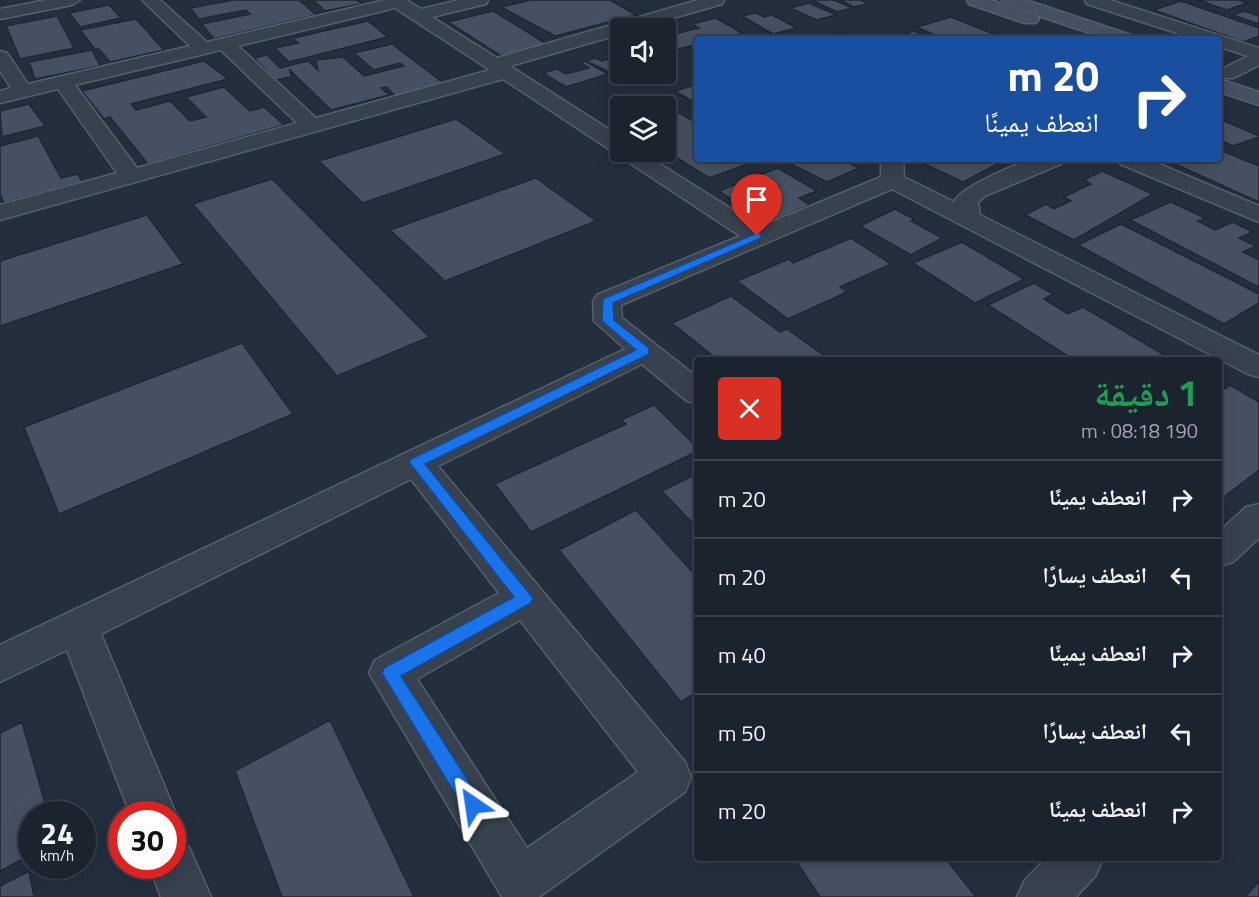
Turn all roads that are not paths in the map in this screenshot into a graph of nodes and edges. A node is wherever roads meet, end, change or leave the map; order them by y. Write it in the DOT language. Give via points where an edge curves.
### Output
graph roads {
  1 [pos="72,0"];
  2 [pos="480,0"];
  3 [pos="716,0"];
  4 [pos="975,0"];
  5 [pos="1010,0"];
  6 [pos="1093,0"];
  7 [pos="157,1"];
  8 [pos="397,1"];
  9 [pos="0,14"];
  10 [pos="418,15"];
  11 [pos="1078,36"];
  12 [pos="1116,36"];
  13 [pos="1204,36"];
  14 [pos="1222,42"];
  15 [pos="225,43"];
  16 [pos="203,48"];
  17 [pos="1259,56"];
  18 [pos="0,57"];
  19 [pos="500,68"];
  20 [pos="1222,77"];
  21 [pos="63,82"];
  22 [pos="1259,85"];
  23 [pos="24,91"];
  24 [pos="0,97"];
  25 [pos="1259,99"];
  26 [pos="312,126"];
  27 [pos="610,140"];
  28 [pos="642,162"];
  29 [pos="1046,162"];
  30 [pos="1135,162"];
  31 [pos="892,169"];
  32 [pos="131,176"];
  33 [pos="977,191"];
  34 [pos="0,213"];
  35 [pos="1259,215"];
  36 [pos="968,218"];
  37 [pos="757,236"];
  38 [pos="645,351"];
  39 [pos="1259,368"];
  40 [pos="694,391"];
  41 [pos="416,462"];
  42 [pos="1259,517"];
  43 [pos="1222,550"];
  44 [pos="525,598"];
  45 [pos="78,626"];
  46 [pos="0,664"];
  47 [pos="148,801"];
  48 [pos="1076,861"];
  49 [pos="1042,897"];
  1 -- 9 [label="street"];
  2 -- 10 [label="street"];
  3 -- 19 [label="street"];
  4 -- 11 [label="street"];
  5 -- 12 [label="street"];
  6 -- 13 [label="street"];
  7 -- 16 [label="street"];
  8 -- 10 [label="street"];
  8 -- 15 [label="street"];
  10 -- 19 [label="street"];
  14 -- 17 [label="street"];
  15 -- 16 [label="street"];
  15 -- 26 [label="street"];
  16 -- 21 [label="street"];
  17 -- 20 [label="street"];
  18 -- 23 [label="street"];
  19 -- 26 [label="street"];
  19 -- 27 [label="street"];
  20 -- 22 [label="street"];
  20 -- 25 [label="street"];
  21 -- 23 [label="street"];
  21 -- 32 [label="street"];
  23 -- 24 [label="street"];
  26 -- 32 [label="street"];
  28 -- 37 [label="street"];
  29 -- 33 [label="street"];
  30 -- 35 [label="street"];
  31 -- 33 [label="street"];
  31 -- 36 [label="street"];
  31 -- 37 [label="street"];
  32 -- 34 [label="street"];
  33 -- 36 [label="street" via="966,200"];
  36 -- 39 [label="street"];
  37 -- 38 [label="street" via="607,301 608,321"];
  38 -- 40 [label="street"];
  38 -- 41 [label="street"];
  41 -- 44 [label="street"];
  41 -- 45 [label="street"];
  42 -- 43 [label="street"];
  44 -- 44 [label="street" via="669,777 520,881 390,673"];
  45 -- 46 [label="street"];
  45 -- 47 [label="street"];
  48 -- 49 [label="street"];
}
